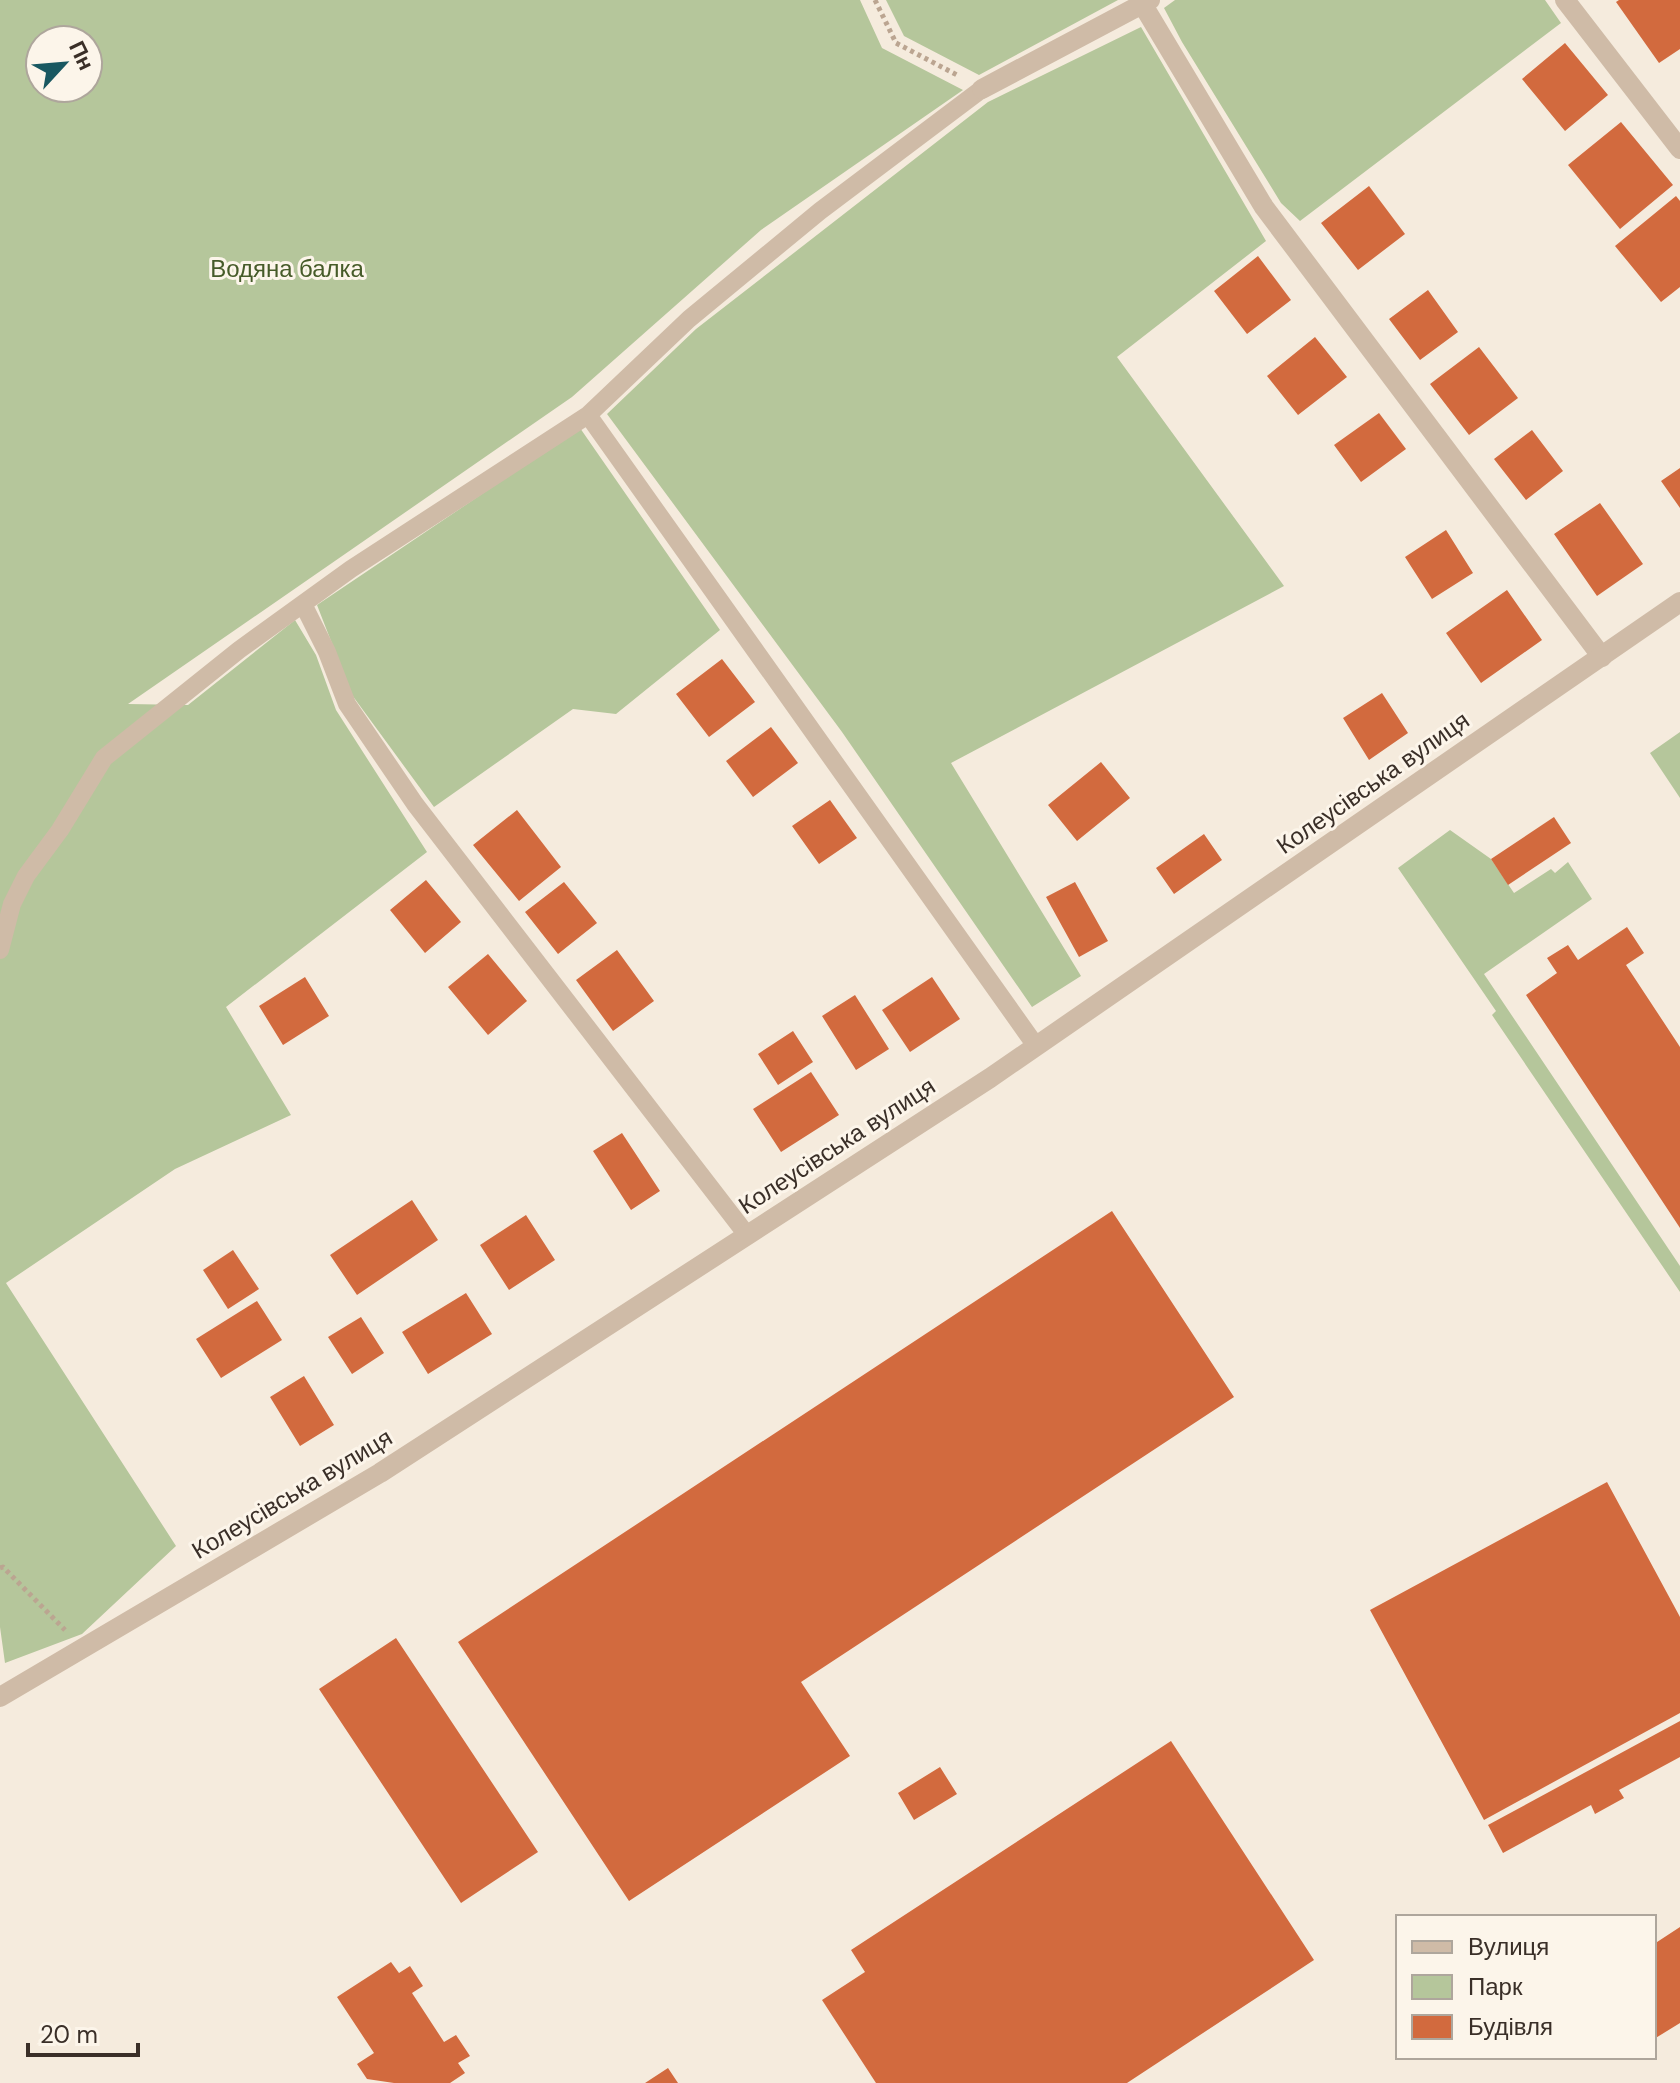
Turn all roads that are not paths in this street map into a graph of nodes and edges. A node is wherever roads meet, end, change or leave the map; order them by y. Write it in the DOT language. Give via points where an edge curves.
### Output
graph roads {
  1 [pos="1565,0"];
  2 [pos="1147,2"];
  3 [pos="982,89"];
  4 [pos="1680,149"];
  5 [pos="588,415"];
  6 [pos="1680,602"];
  7 [pos="303,604"];
  8 [pos="1602,657"];
  9 [pos="0,950"];
  10 [pos="1036,1046"];
  11 [pos="747,1235"];
  12 [pos="0,1697"];
  1 -- 4 [label="street"];
  2 -- 3 [label="street"];
  2 -- 8 [label="street" via="1264,207"];
  3 -- 5 [label="lane" via="820,211 689,319"];
  5 -- 7 [label="lane"];
  5 -- 10 [label="lane"];
  6 -- 8 [label="street, Колеусівська вулиця"];
  7 -- 9 [label="lane" via="104,758 26,876"];
  7 -- 11 [label="lane" via="347,704 415,804"];
  8 -- 10 [label="street, Колеусівська вулиця"];
  10 -- 11 [label="street, Колеусівська вулиця"];
  11 -- 12 [label="street, Колеусівська вулиця" via="380,1473"];
}
